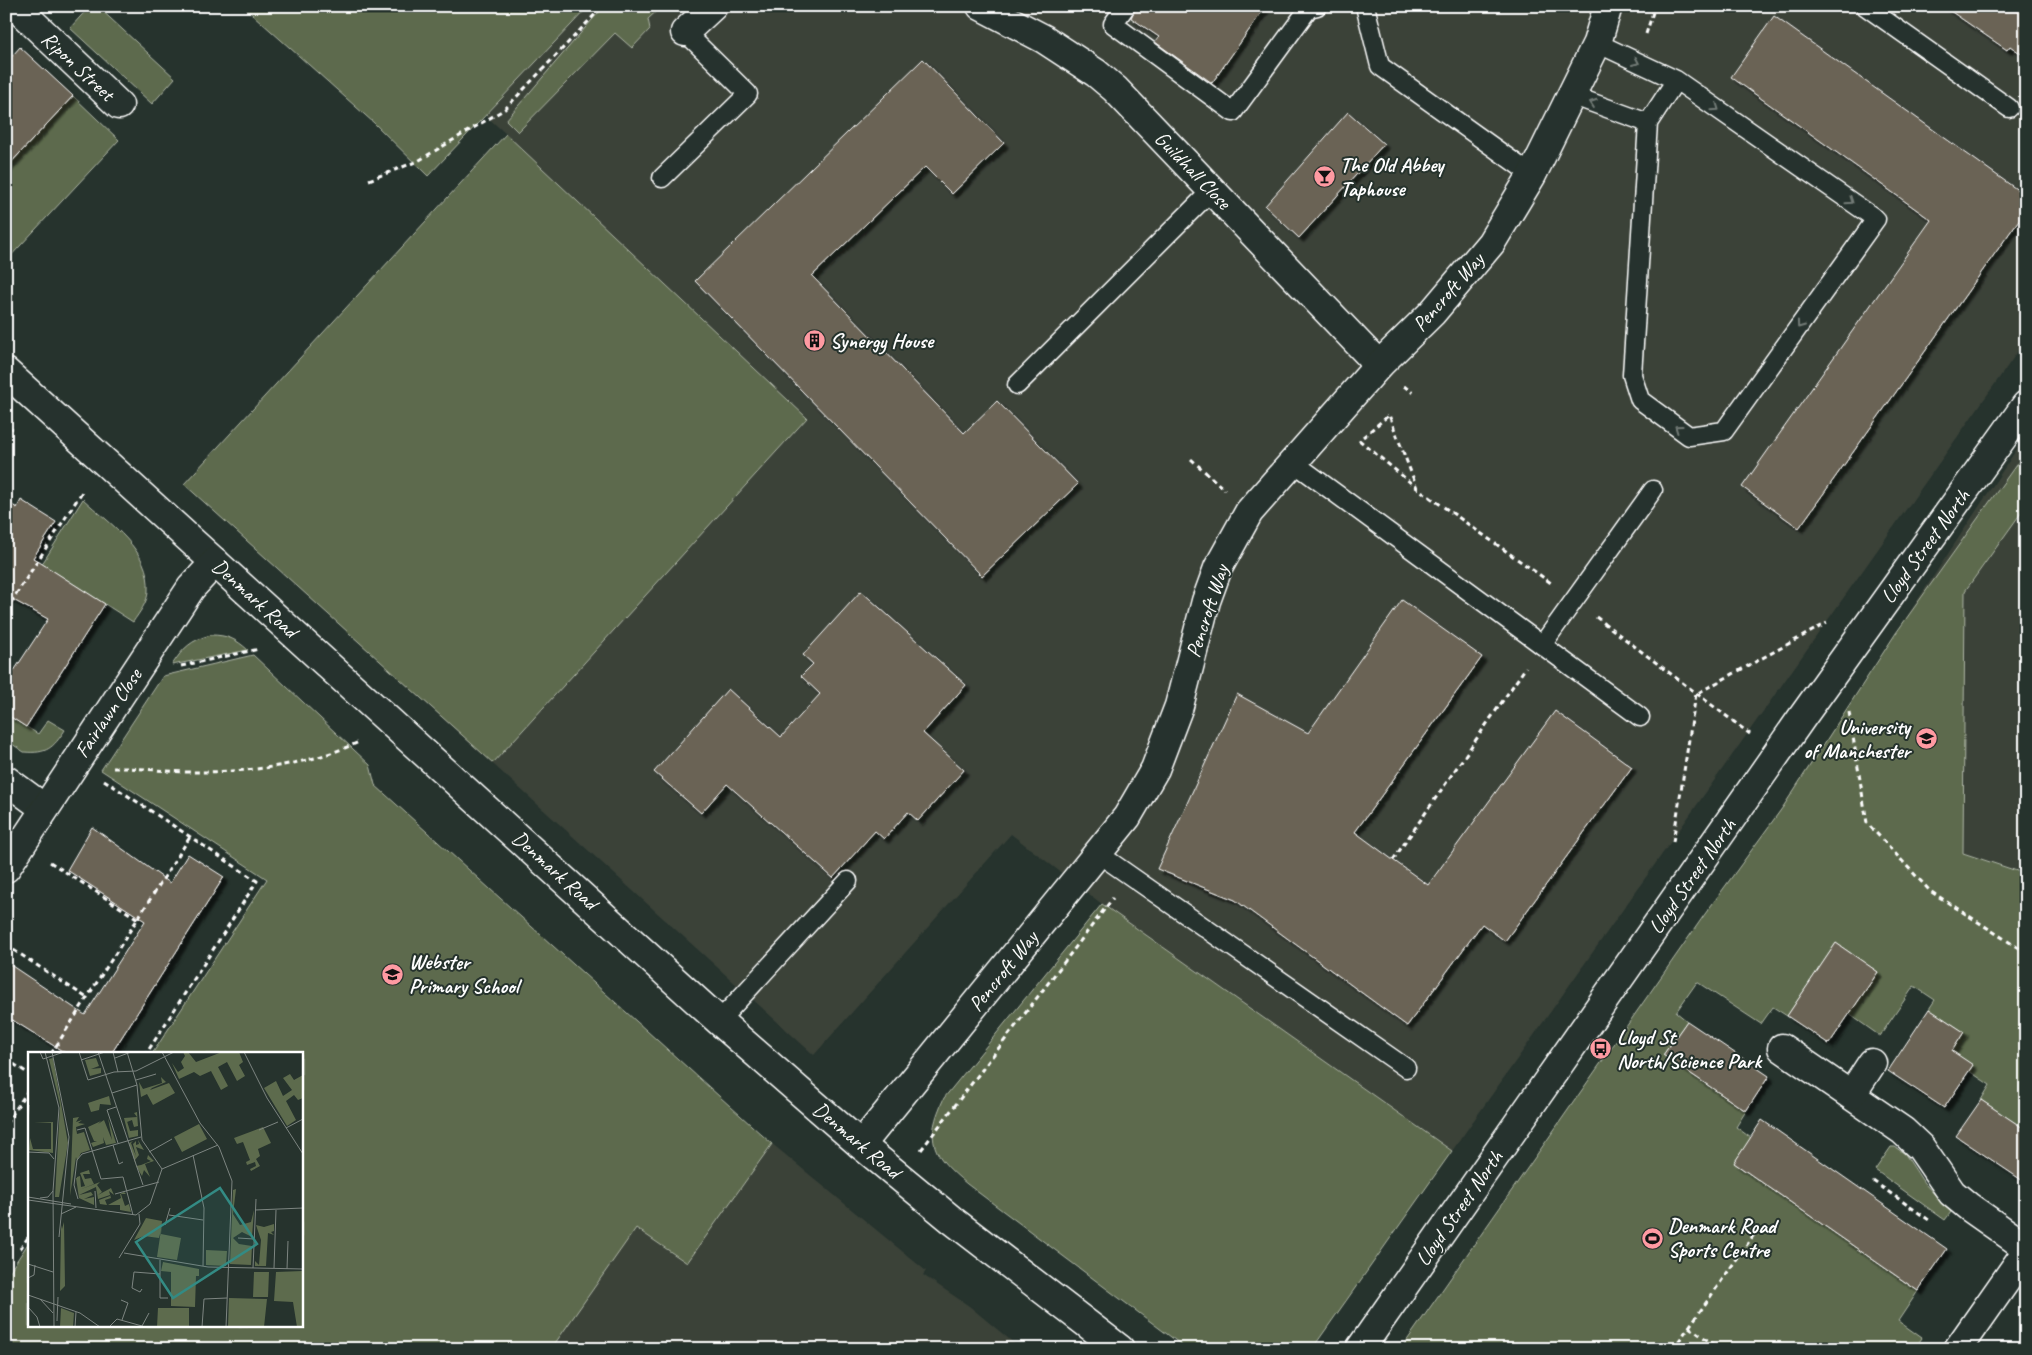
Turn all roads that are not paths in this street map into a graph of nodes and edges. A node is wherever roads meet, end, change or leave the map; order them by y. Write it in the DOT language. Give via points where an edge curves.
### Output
graph roads {
  1 [pos="15,6"];
  2 [pos="713,6"];
  3 [pos="981,6"];
  4 [pos="1126,6"];
  5 [pos="1317,6"];
  6 [pos="1365,6"];
  7 [pos="1608,6"];
  8 [pos="1866,6"];
  9 [pos="685,32"];
  10 [pos="1597,43"];
  11 [pos="1676,80"];
  12 [pos="1571,95"];
  13 [pos="119,105"];
  14 [pos="2009,108"];
  15 [pos="1648,123"];
  16 [pos="1532,175"];
  17 [pos="662,178"];
  18 [pos="1212,190"];
  19 [pos="1379,365"];
  20 [pos="6,372"];
  21 [pos="1018,385"];
  22 [pos="2026,406"];
  23 [pos="1292,462"];
  24 [pos="1653,490"];
  25 [pos="215,562"];
  26 [pos="1542,645"];
  27 [pos="1640,717"];
  28 [pos="6,780"];
  29 [pos="44,808"];
  30 [pos="1099,854"];
  31 [pos="6,868"];
  32 [pos="848,881"];
  33 [pos="719,1021"];
  34 [pos="1782,1048"];
  35 [pos="1872,1063"];
  36 [pos="1406,1068"];
  37 [pos="1851,1095"];
  38 [pos="861,1146"];
  39 [pos="2026,1247"];
  40 [pos="2026,1252"];
  41 [pos="1120,1349"];
  42 [pos="1360,1349"];
  43 [pos="1958,1349"];
  1 -- 13 [label="street, Ripon Street"];
  2 -- 9 [label="street"];
  3 -- 18 [label="street, Guildhall Close" via="1044,39 1096,73"];
  4 -- 5 [label="lane" via="1113,24 1233,112 1309,8"];
  6 -- 16 [label="lane" via="1380,66"];
  7 -- 10 [label="street, Pencroft Way"];
  8 -- 14 [label="lane"];
  9 -- 17 [label="lane" via="748,94"];
  10 -- 11 [label="lane, one-way"];
  10 -- 12 [label="street, Pencroft Way"];
  11 -- 15 [label="lane"];
  11 -- 15 [label="lane, one-way" via="1876,219 1724,432 1689,436 1640,400 1632,375"];
  15 -- 12 [label="lane, one-way"];
  12 -- 16 [label="street, Pencroft Way"];
  16 -- 19 [label="street, Pencroft Way" via="1491,243 1432,313"];
  18 -- 19 [label="street, Guildhall Close"];
  18 -- 21 [label="lane"];
  19 -- 23 [label="street, Pencroft Way"];
  20 -- 25 [label="street, Denmark Road"];
  22 -- 42 [label="street, Lloyd Street North" via="1803,716"];
  23 -- 26 [label="lane"];
  23 -- 30 [label="street, Pencroft Way" via="1249,512 1218,568 1206,601 1179,706 1155,769 1126,818"];
  24 -- 26 [label="lane"];
  25 -- 29 [label="street, Fairlawn Close" via="191,588"];
  25 -- 33 [label="street, Denmark Road"];
  26 -- 27 [label="lane"];
  28 -- 29 [label="street"];
  29 -- 31 [label="street, Fairlawn Close"];
  30 -- 36 [label="lane"];
  30 -- 38 [label="street, Pencroft Way"];
  32 -- 33 [label="lane"];
  33 -- 38 [label="street, Denmark Road"];
  34 -- 37 [label="street"];
  35 -- 37 [label="street"];
  37 -- 39 [label="street" via="1921,1148 1957,1198"];
  38 -- 41 [label="street, Denmark Road"];
  40 -- 43 [label="street"];
}
